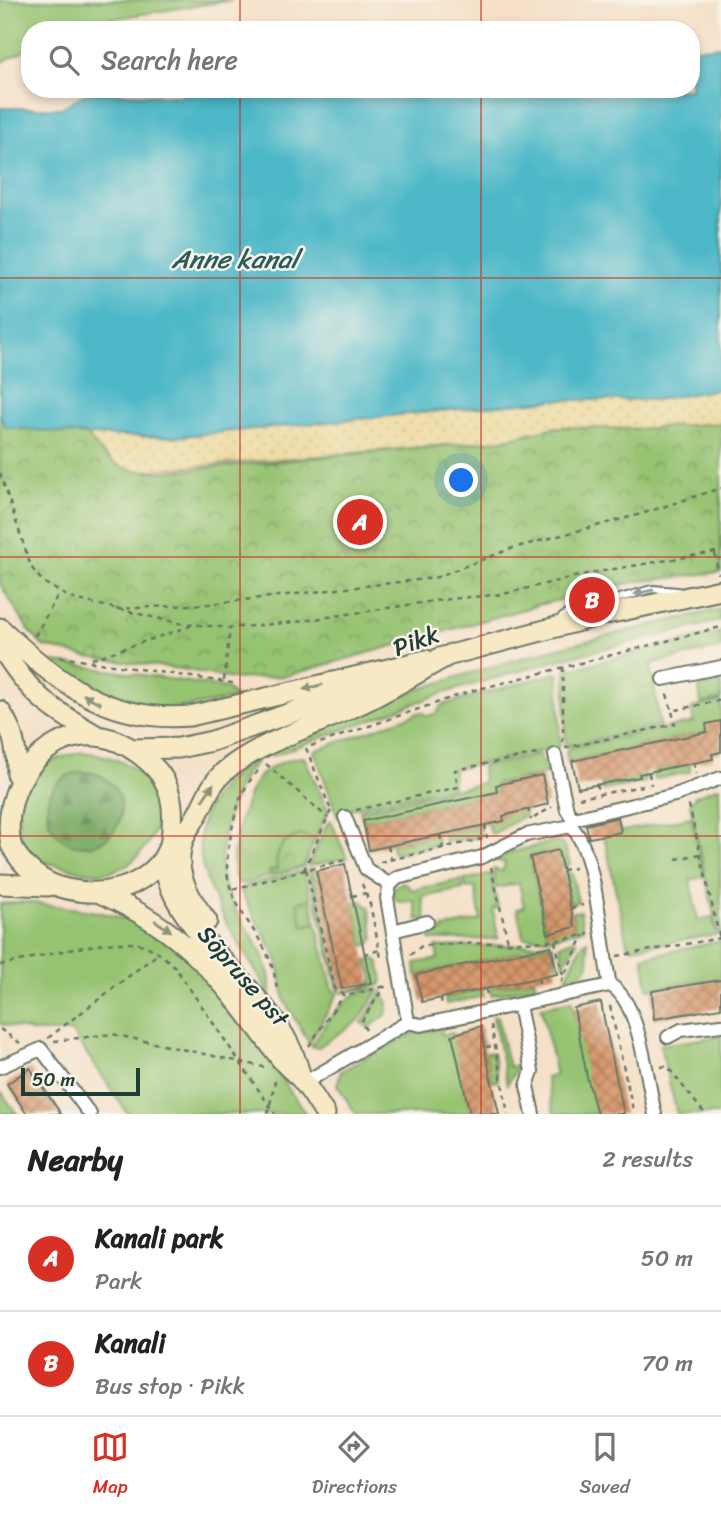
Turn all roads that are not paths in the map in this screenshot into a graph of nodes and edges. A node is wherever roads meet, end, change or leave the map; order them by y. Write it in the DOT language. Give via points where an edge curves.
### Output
graph roads {
  1 [pos="717,586"];
  2 [pos="0,628"];
  3 [pos="0,646"];
  4 [pos="451,654"];
  5 [pos="721,667"];
  6 [pos="663,679"];
  7 [pos="0,711"];
  8 [pos="97,736"];
  9 [pos="132,749"];
  10 [pos="557,753"];
  11 [pos="17,775"];
  12 [pos="721,778"];
  13 [pos="2,813"];
  14 [pos="345,817"];
  15 [pos="572,823"];
  16 [pos="189,827"];
  17 [pos="165,854"];
  18 [pos="0,884"];
  19 [pos="390,884"];
  20 [pos="59,887"];
  21 [pos="102,894"];
  22 [pos="426,922"];
  23 [pos="393,930"];
  24 [pos="606,986"];
  25 [pos="256,999"];
  26 [pos="519,1005"];
  27 [pos="408,1022"];
  28 [pos="721,1025"];
  29 [pos="667,1037"];
  30 [pos="0,1067"];
  31 [pos="302,1081"];
  32 [pos="90,1114"];
  33 [pos="325,1114"];
  34 [pos="533,1114"];
  35 [pos="655,1114"];
  1 -- 4 [label="street, Pikk"];
  4 -- 2 [label="street, one-way" via="190,716 163,718 108,707 40,666"];
  3 -- 8 [label="street" via="23,683 50,708"];
  4 -- 9 [label="street, Pikk" via="212,740 179,748"];
  16 -- 4 [label="street, one-way" via="205,794 233,765"];
  5 -- 6 [label="street"];
  7 -- 11 [label="street" via="12,733"];
  8 -- 9 [label="street"];
  8 -- 11 [label="street" via="60,741"];
  9 -- 17 [label="street" via="159,772 167,786 173,823"];
  10 -- 15 [label="street"];
  11 -- 13 [label="street"];
  12 -- 15 [label="street"];
  13 -- 20 [label="street" via="18,858 39,878"];
  14 -- 19 [label="street" via="370,873"];
  15 -- 19 [label="street" via="526,835 482,857 397,878"];
  15 -- 24 [label="street" via="584,848 602,930"];
  16 -- 17 [label="street"];
  16 -- 25 [label="street" via="179,849 183,881"];
  17 -- 21 [label="street" via="145,875"];
  17 -- 25 [label="street, Sõpruse pst" via="176,901"];
  18 -- 20 [label="street"];
  19 -- 23 [label="street" via="387,892"];
  20 -- 21 [label="street"];
  21 -- 31 [label="street, Sõpruse pst, one-way" via="140,911 200,957"];
  22 -- 23 [label="street"];
  23 -- 27 [label="street" via="404,958"];
  24 -- 26 [label="street"];
  24 -- 35 [label="street" via="621,991 633,1018"];
  25 -- 31 [label="street, Sõpruse pst" via="297,1055"];
  26 -- 27 [label="street" via="488,1005 421,1025"];
  26 -- 34 [label="street" via="532,1070 527,1086"];
  27 -- 31 [label="street"];
  28 -- 29 [label="street" via="681,1030"];
  30 -- 32 [label="street" via="42,1045"];
  31 -- 33 [label="street, Sõpruse pst"];
}
